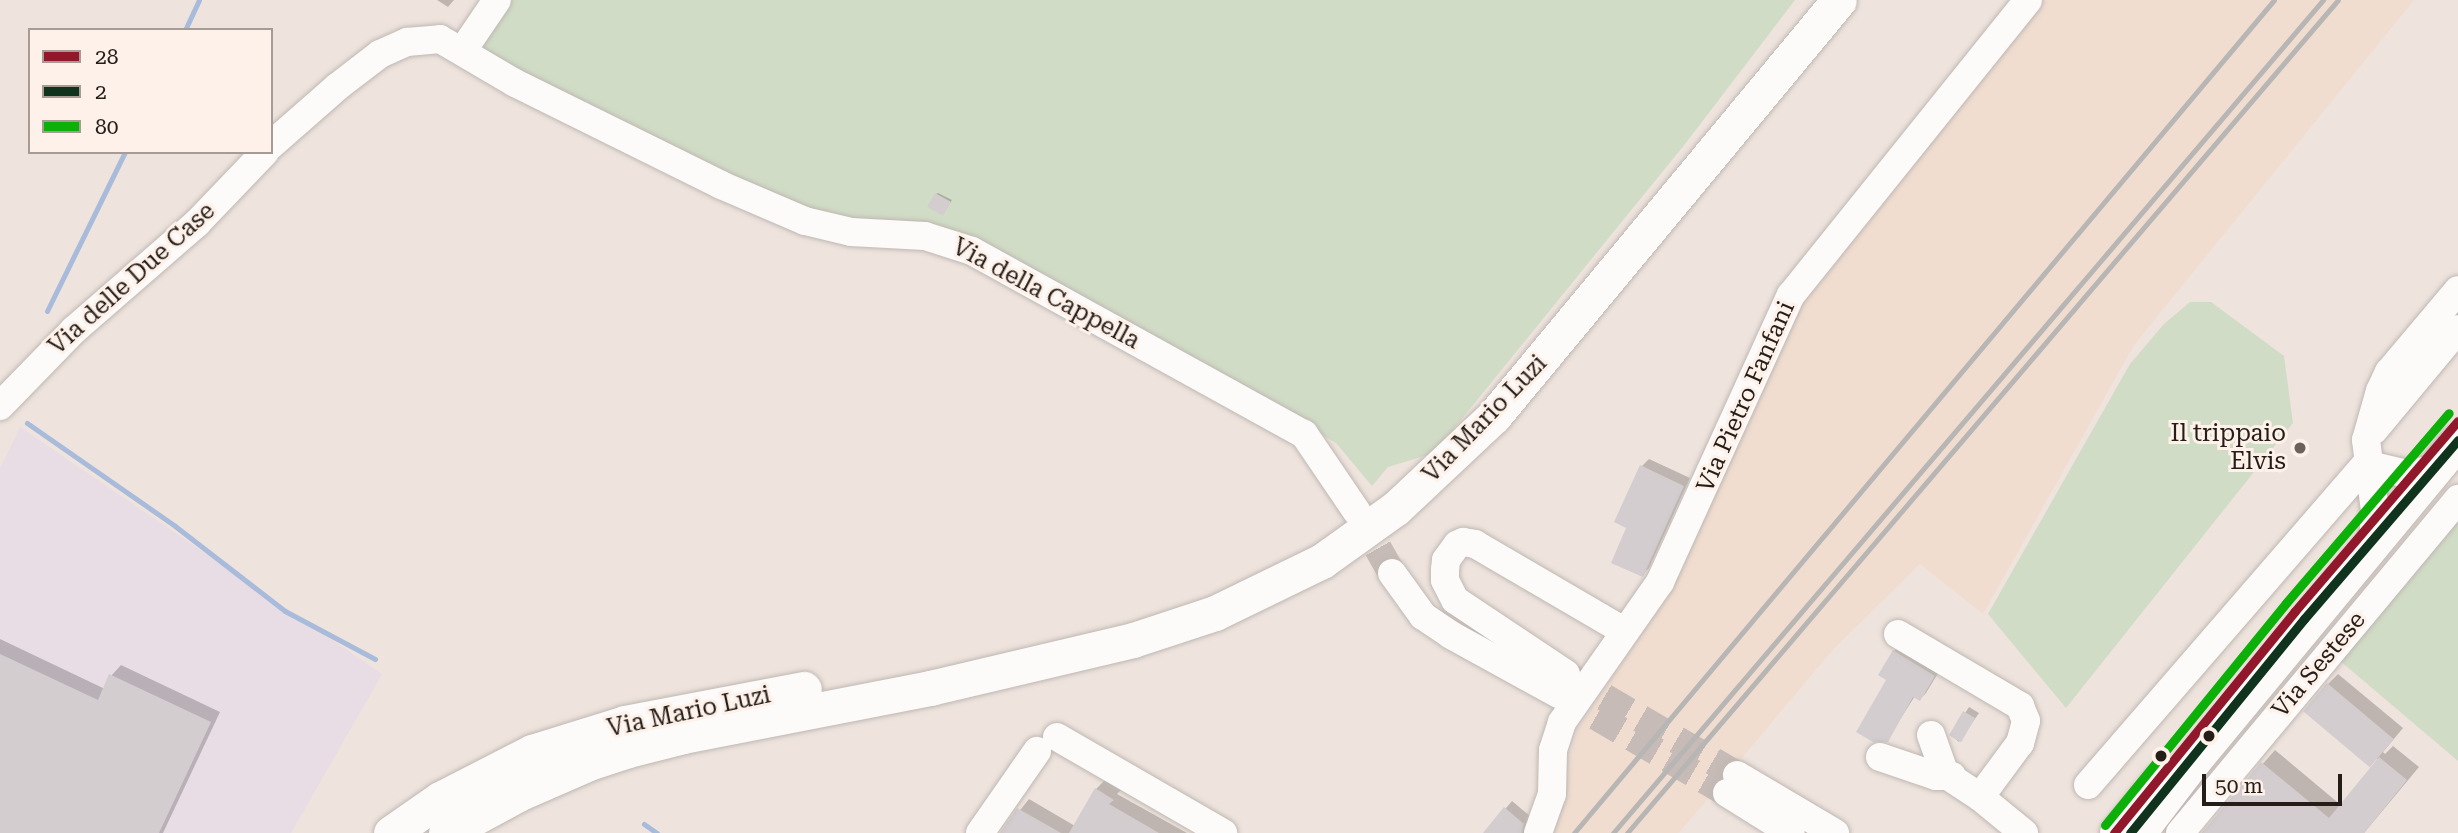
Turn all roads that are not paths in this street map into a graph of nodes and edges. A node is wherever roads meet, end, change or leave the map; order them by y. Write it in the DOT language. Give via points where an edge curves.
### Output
graph roads {
  1 [pos="497,0"];
  2 [pos="1839,0"];
  3 [pos="2028,0"];
  4 [pos="463,50"];
  5 [pos="273,143"];
  6 [pos="263,154"];
  7 [pos="2458,290"];
  8 [pos="2458,329"];
  9 [pos="0,406"];
  10 [pos="2458,421"];
  11 [pos="2367,451"];
  12 [pos="2435,461"];
  13 [pos="2457,501"];
  14 [pos="1357,512"];
  15 [pos="2374,531"];
  16 [pos="1392,573"];
  17 [pos="1624,631"];
  18 [pos="1898,634"];
  19 [pos="1010,668"];
  20 [pos="1931,735"];
  21 [pos="1881,757"];
  22 [pos="1952,776"];
  23 [pos="2088,785"];
  24 [pos="1980,797"];
  25 [pos="2151,828"];
  26 [pos="391,833"];
  27 [pos="446,833"];
  28 [pos="980,833"];
  29 [pos="1223,833"];
  30 [pos="1538,833"];
  31 [pos="1791,833"];
  32 [pos="1835,833"];
  33 [pos="2024,833"];
  34 [pos="2114,833"];
  1 -- 4 [label="street"];
  2 -- 19 [label="main road, Via Mario Luzi" via="1503,407 1396,508 1322,561 1214,613 1133,640"];
  3 -- 17 [label="street, Via Pietro Fanfani" via="1791,295 1660,582"];
  4 -- 5 [label="street" via="432,38 396,46 337,87"];
  4 -- 14 [label="street, Via della Cappella" via="515,83 721,185 805,221 852,232 925,236 972,251 1304,434"];
  6 -- 9 [label="street, Via delle Due Case" via="197,223 74,330"];
  7 -- 11 [label="street" via="2389,372"];
  8 -- 11 [label="street"];
  10 -- 12 [label="street, Via Sestese"];
  11 -- 12 [label="street" via="2377,467"];
  11 -- 15 [label="street"];
  11 -- 23 [label="street"];
  12 -- 15 [label="main road, Via Sestese"];
  13 -- 25 [label="street, Via Sestese"];
  15 -- 25 [label="main road, Via Sestese"];
  15 -- 34 [label="street, Via Sestese"];
  16 -- 17 [label="street" via="1423,616 1451,635 1563,684 1455,600 1445,570 1457,545 1475,544"];
  17 -- 30 [label="street, Via Pietro Fanfani" via="1555,737 1552,794"];
  18 -- 24 [label="street" via="2020,706 2025,721 2020,743"];
  19 -- 26 [label="main road, Via Mario Luzi" via="875,678 625,723 532,752 440,799"];
  19 -- 27 [label="main road, Via Mario Luzi" via="628,750 518,794"];
  20 -- 22 [label="street" via="1941,768"];
  21 -- 22 [label="street" via="1937,776"];
  22 -- 24 [label="street"];
  24 -- 33 [label="street"];
  28 -- 29 [label="street" via="1047,744"];
  31 -- 32 [label="street" via="1732,784"];
}
